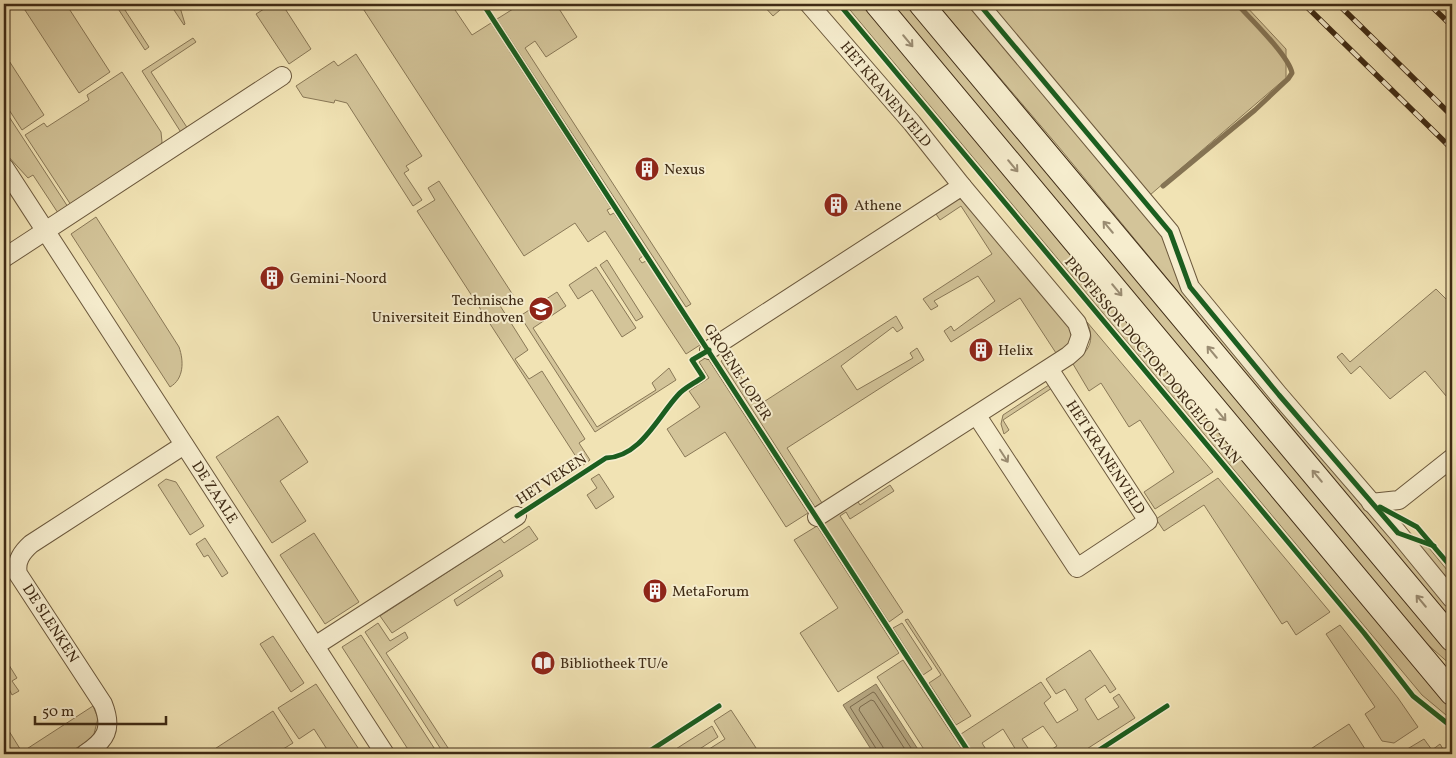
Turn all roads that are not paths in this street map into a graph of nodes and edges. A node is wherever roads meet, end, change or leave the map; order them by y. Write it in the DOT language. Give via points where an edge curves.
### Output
graph roads {
  1 [pos="809,4"];
  2 [pos="877,4"];
  3 [pos="922,4"];
  4 [pos="979,4"];
  5 [pos="282,76"];
  6 [pos="4,167"];
  7 [pos="962,186"];
  8 [pos="45,231"];
  9 [pos="4,258"];
  10 [pos="709,350"];
  11 [pos="1050,369"];
  12 [pos="977,416"];
  13 [pos="184,445"];
  14 [pos="1452,458"];
  15 [pos="1371,503"];
  16 [pos="517,516"];
  17 [pos="817,517"];
  18 [pos="1452,599"];
  19 [pos="1452,638"];
  20 [pos="315,646"];
  21 [pos="1452,693"];
  22 [pos="85,754"];
  23 [pos="385,754"];
  1 -- 7 [label="street, HET KRANENVELD"];
  2 -- 21 [label="main road, PROFESSOR DOCTOR DORGELOLAAN, one-way"];
  19 -- 3 [label="main road, one-way"];
  4 -- 15 [label="street" via="1170,232 1190,287"];
  5 -- 8 [label="street"];
  6 -- 8 [label="street, DE ZAALE"];
  7 -- 10 [label="street"];
  7 -- 11 [label="street, HET KRANENVELD" via="1078,324 1081,335 1076,349"];
  8 -- 9 [label="street"];
  8 -- 13 [label="street, DE ZAALE"];
  11 -- 12 [label="street, HET KRANENVELD"];
  12 -- 11 [label="street, HET KRANENVELD, one-way" via="1077,568 1148,521"];
  12 -- 17 [label="street, HET KRANENVELD"];
  13 -- 20 [label="street, DE ZAALE"];
  13 -- 22 [label="street, DE SLENKEN" via="31,544 20,555 18,574 106,712 108,720 104,736 100,744"];
  14 -- 15 [label="street" via="1400,500"];
  15 -- 18 [label="street"];
  16 -- 20 [label="street, HET VEKEN"];
  20 -- 23 [label="street, DE ZAALE"];
}
